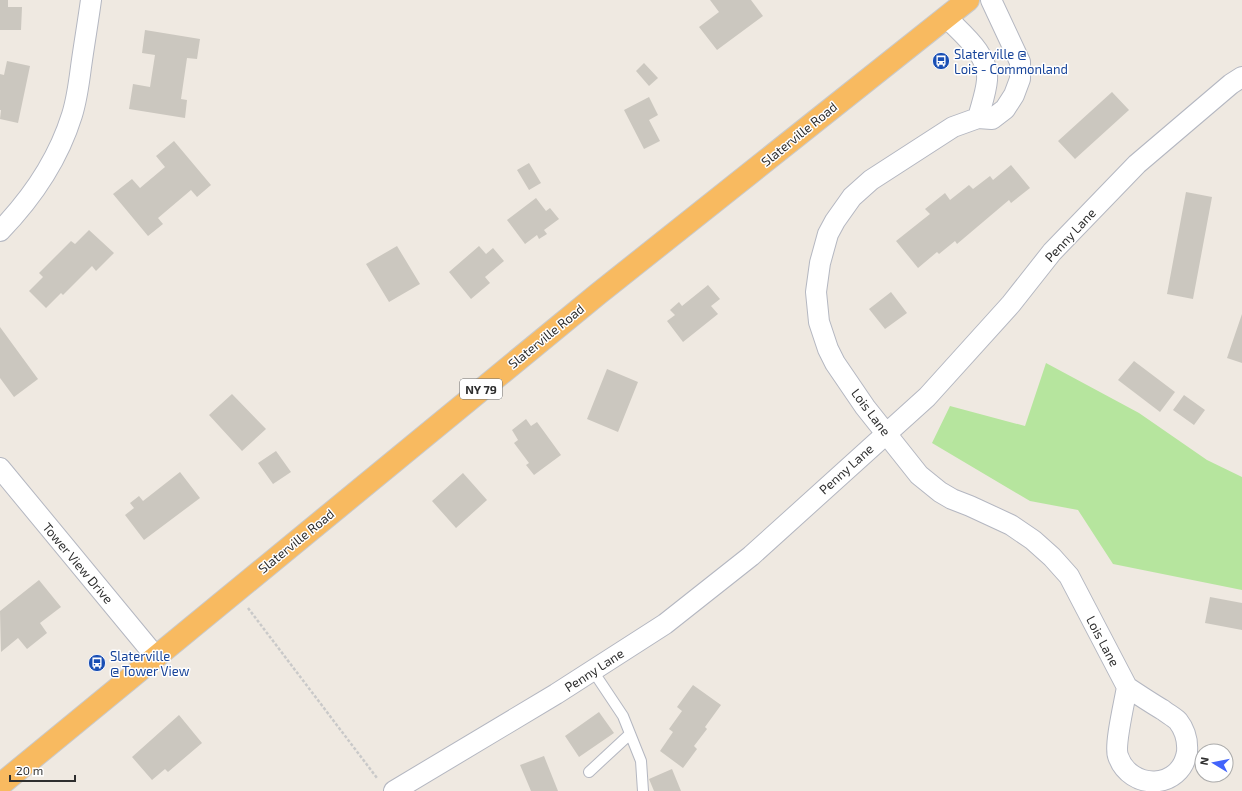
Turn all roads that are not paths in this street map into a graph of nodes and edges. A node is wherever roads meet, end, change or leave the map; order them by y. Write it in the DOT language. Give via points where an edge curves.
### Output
graph roads {
  1 [pos="91,0"];
  2 [pos="968,0"];
  3 [pos="991,0"];
  4 [pos="946,17"];
  5 [pos="1242,77"];
  6 [pos="978,118"];
  7 [pos="0,231"];
  8 [pos="886,433"];
  9 [pos="0,468"];
  10 [pos="156,657"];
  11 [pos="593,671"];
  12 [pos="1128,687"];
  13 [pos="630,734"];
  14 [pos="589,772"];
  15 [pos="0,785"];
  16 [pos="394,791"];
  17 [pos="642,791"];
  1 -- 7 [label="street" via="77,96 69,123 55,158 31,196"];
  2 -- 4 [label="highway, Slaterville Road / NY 79"];
  3 -- 6 [label="street, Lois Lane" via="1020,62 1020,79 1005,109 992,119"];
  4 -- 6 [label="street" via="977,50 984,63 987,78"];
  4 -- 10 [label="highway, Slaterville Road / NY 79" via="598,294"];
  5 -- 8 [label="street, Penny Lane" via="1138,164 1052,252 1011,304 927,397"];
  6 -- 8 [label="street, Lois Lane" via="953,127 872,180 852,197 828,234 816,292 819,322 834,362"];
  8 -- 11 [label="street, Penny Lane" via="751,556 665,624"];
  8 -- 12 [label="street, Lois Lane" via="919,475 940,492 1011,525 1052,557 1069,576"];
  9 -- 10 [label="street, Tower View Drive"];
  10 -- 15 [label="highway, Slaterville Road / NY 79"];
  11 -- 13 [label="lane" via="623,716"];
  11 -- 16 [label="street, Penny Lane"];
  12 -- 12 [label="street, Lois Lane" via="1117,754 1123,767 1135,777 1149,782 1164,780 1177,773 1185,761 1188,746 1185,731 1177,720"];
  13 -- 14 [label="lane"];
  13 -- 17 [label="lane" via="641,761"];
}
